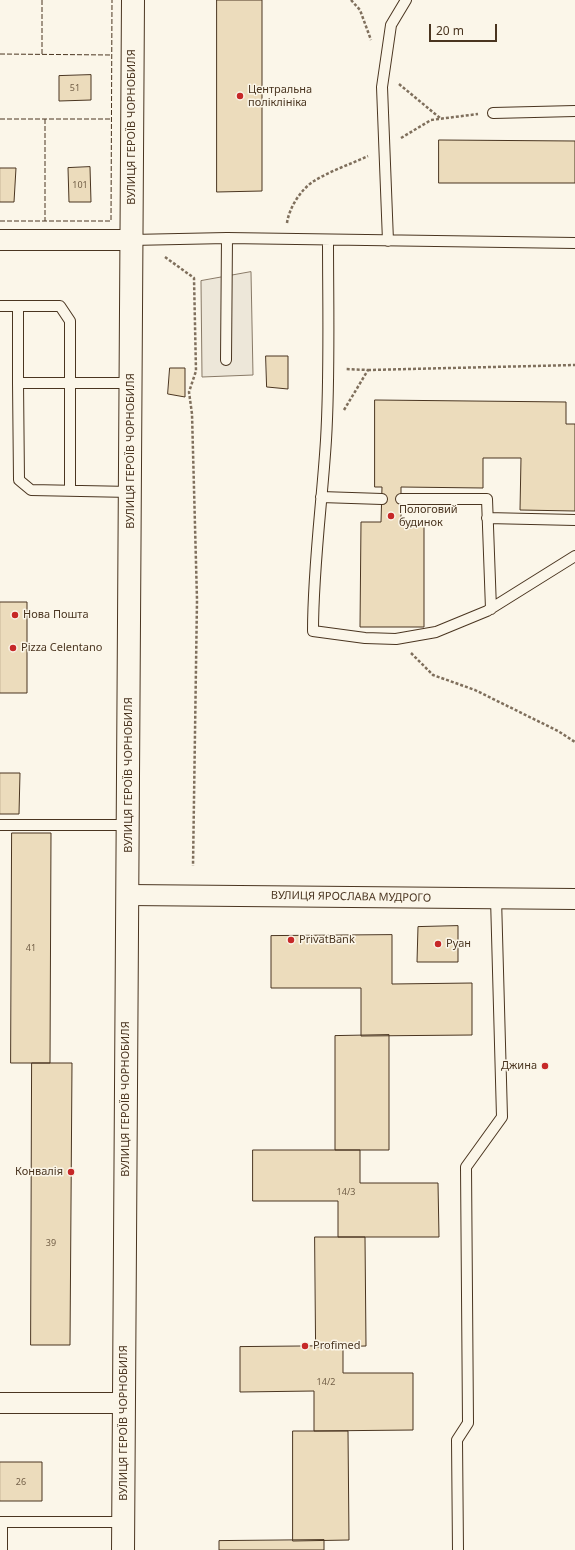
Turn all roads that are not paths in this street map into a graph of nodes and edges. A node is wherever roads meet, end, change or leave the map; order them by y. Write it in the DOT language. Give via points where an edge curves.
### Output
graph roads {
  1 [pos="133,0"];
  2 [pos="406,0"];
  3 [pos="575,111"];
  4 [pos="493,113"];
  5 [pos="227,238"];
  6 [pos="0,240"];
  7 [pos="131,240"];
  8 [pos="328,240"];
  9 [pos="388,241"];
  10 [pos="575,244"];
  11 [pos="0,306"];
  12 [pos="18,306"];
  13 [pos="226,360"];
  14 [pos="18,383"];
  15 [pos="132,383"];
  16 [pos="70,490"];
  17 [pos="131,492"];
  18 [pos="322,497"];
  19 [pos="382,499"];
  20 [pos="401,499"];
  21 [pos="488,518"];
  22 [pos="575,520"];
  23 [pos="575,556"];
  24 [pos="491,609"];
  25 [pos="0,825"];
  26 [pos="128,825"];
  27 [pos="128,895"];
  28 [pos="496,898"];
  29 [pos="575,899"];
  30 [pos="0,1403"];
  31 [pos="124,1403"];
  32 [pos="1,1522"];
  33 [pos="124,1522"];
  34 [pos="2,1550"];
  35 [pos="123,1550"];
  36 [pos="458,1550"];
  1 -- 7 [label="street, ВУЛИЦЯ ГЕРОЇВ ЧОРНОБИЛЯ"];
  2 -- 9 [label="lane" via="391,25 382,87"];
  3 -- 4 [label="lane"];
  5 -- 7 [label="lane"];
  5 -- 8 [label="lane"];
  5 -- 13 [label="lane"];
  6 -- 7 [label="street"];
  7 -- 15 [label="street, ВУЛИЦЯ ГЕРОЇВ ЧОРНОБИЛЯ"];
  8 -- 9 [label="lane"];
  8 -- 18 [label="lane" via="329,369"];
  9 -- 10 [label="lane"];
  11 -- 12 [label="lane"];
  12 -- 14 [label="lane"];
  12 -- 16 [label="lane" via="60,306 70,320"];
  14 -- 15 [label="lane"];
  14 -- 16 [label="lane" via="19,480 32,490"];
  15 -- 17 [label="street, ВУЛИЦЯ ГЕРОЇВ ЧОРНОБИЛЯ"];
  16 -- 17 [label="lane"];
  17 -- 26 [label="street, ВУЛИЦЯ ГЕРОЇВ ЧОРНОБИЛЯ"];
  18 -- 19 [label="lane"];
  18 -- 24 [label="lane" via="313,631 396,639 436,632"];
  20 -- 21 [label="lane" via="487,499"];
  21 -- 22 [label="lane"];
  21 -- 24 [label="lane"];
  23 -- 24 [label="lane"];
  25 -- 26 [label="lane"];
  26 -- 27 [label="street, ВУЛИЦЯ ГЕРОЇВ ЧОРНОБИЛЯ"];
  27 -- 28 [label="street, ВУЛИЦЯ ЯРОСЛАВА МУДРОГО"];
  27 -- 31 [label="street, ВУЛИЦЯ ГЕРОЇВ ЧОРНОБИЛЯ"];
  28 -- 29 [label="street, ВУЛИЦЯ ЯРОСЛАВА МУДРОГО"];
  28 -- 36 [label="lane" via="502,1117 466,1166 468,1423 457,1440"];
  30 -- 31 [label="street"];
  31 -- 33 [label="street, ВУЛИЦЯ ГЕРОЇВ ЧОРНОБИЛЯ"];
  32 -- 33 [label="lane"];
  32 -- 34 [label="lane"];
  33 -- 35 [label="street, ВУЛИЦЯ ГЕРОЇВ ЧОРНОБИЛЯ"];
}
